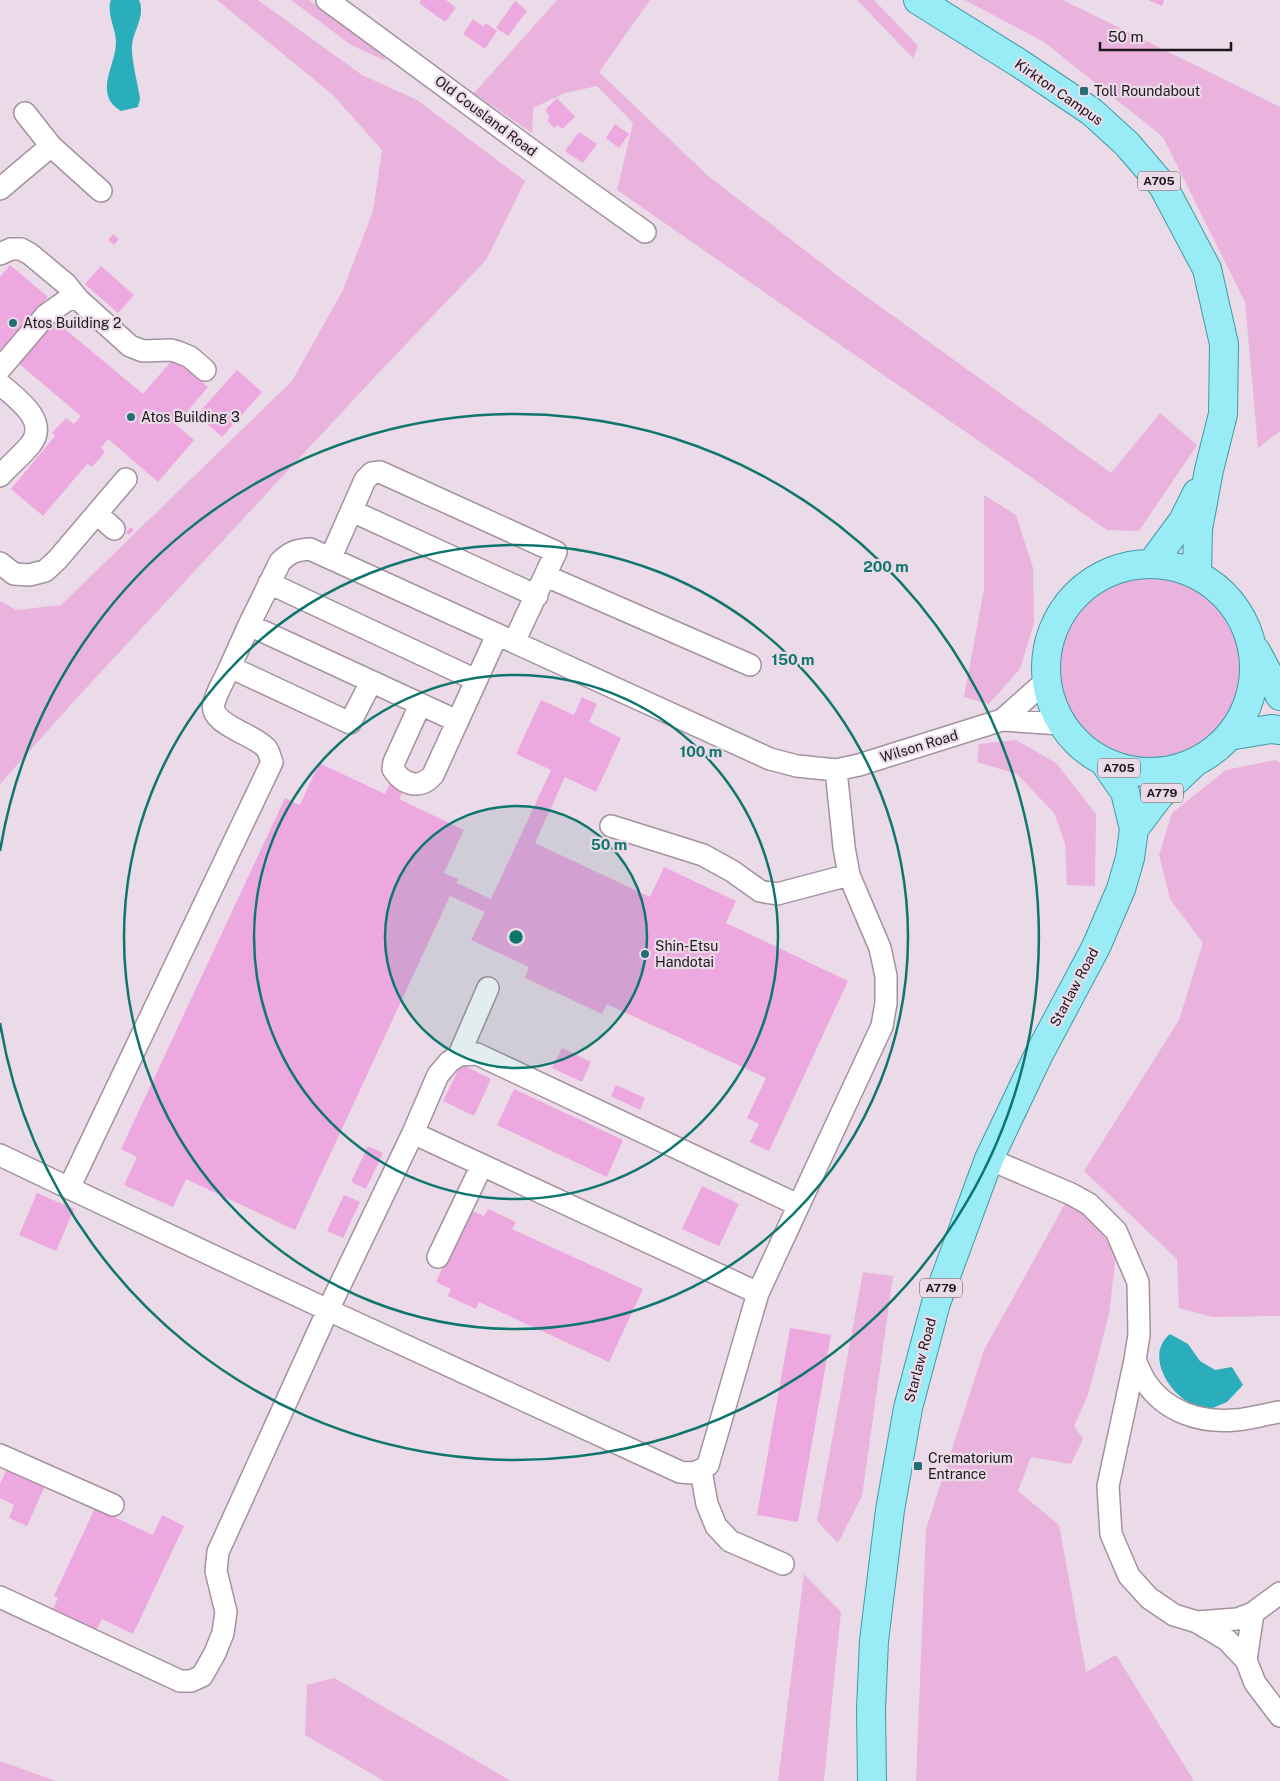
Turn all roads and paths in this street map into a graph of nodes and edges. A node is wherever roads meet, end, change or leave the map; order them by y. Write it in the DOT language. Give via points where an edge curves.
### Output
graph roads {
  1 [pos="326,0"];
  2 [pos="918,0"];
  3 [pos="26,113"];
  4 [pos="51,146"];
  5 [pos="0,189"];
  6 [pos="100,191"];
  7 [pos="645,232"];
  8 [pos="0,254"];
  9 [pos="79,300"];
  10 [pos="0,369"];
  11 [pos="205,370"];
  12 [pos="0,384"];
  13 [pos="1209,470"];
  14 [pos="0,476"];
  15 [pos="126,479"];
  16 [pos="352,511"];
  17 [pos="97,514"];
  18 [pos="114,529"];
  19 [pos="332,557"];
  20 [pos="0,563"];
  21 [pos="1152,563"];
  22 [pos="1197,574"];
  23 [pos="546,576"];
  24 [pos="269,583"];
  25 [pos="537,596"];
  26 [pos="249,625"];
  27 [pos="506,638"];
  28 [pos="1255,650"];
  29 [pos="750,665"];
  30 [pos="230,668"];
  31 [pos="476,680"];
  32 [pos="1046,681"];
  33 [pos="371,682"];
  34 [pos="1280,696"];
  35 [pos="420,705"];
  36 [pos="1002,720"];
  37 [pos="457,721"];
  38 [pos="1061,724"];
  39 [pos="1280,730"];
  40 [pos="1229,736"];
  41 [pos="1104,762"];
  42 [pos="1195,762"];
  43 [pos="836,770"];
  44 [pos="611,826"];
  45 [pos="1134,829"];
  46 [pos="849,875"];
  47 [pos="488,988"];
  48 [pos="460,1055"];
  49 [pos="414,1133"];
  50 [pos="0,1155"];
  51 [pos="989,1159"];
  52 [pos="482,1165"];
  53 [pos="69,1188"];
  54 [pos="798,1205"];
  55 [pos="438,1257"];
  56 [pos="758,1293"];
  57 [pos="328,1310"];
  58 [pos="1135,1360"];
  59 [pos="1280,1412"];
  60 [pos="0,1455"];
  61 [pos="701,1471"];
  62 [pos="113,1505"];
  63 [pos="783,1564"];
  64 [pos="1280,1594"];
  65 [pos="0,1598"];
  66 [pos="1253,1613"];
  67 [pos="1197,1622"];
  68 [pos="1246,1660"];
  69 [pos="1280,1716"];
  70 [pos="872,1781"];
  1 -- 7 [label="street, Old Cousland Road"];
  2 -- 13 [label="main road, Kirkton Campus / A705" via="1092,112 1127,144 1163,186 1207,269 1224,344 1223,414"];
  3 -- 4 [label="street"];
  4 -- 5 [label="street"];
  4 -- 6 [label="street"];
  8 -- 9 [label="street" via="11,249 21,249 30,254 66,284"];
  9 -- 10 [label="street" via="70,298 46,315"];
  9 -- 11 [label="street" via="130,346 143,351 178,352"];
  12 -- 14 [label="street" via="34,418 36,433 32,443"];
  13 -- 21 [label="main road, A705" via="1183,521"];
  13 -- 22 [label="main road, A705" via="1198,529"];
  15 -- 17 [label="street"];
  16 -- 19 [label="street"];
  16 -- 23 [label="street" via="365,480 372,473 380,472 556,552"];
  16 -- 25 [label="street"];
  17 -- 18 [label="street"];
  17 -- 20 [label="street" via="45,571 14,574"];
  19 -- 24 [label="street, Wilson Road" via="310,549 297,550 280,562"];
  19 -- 27 [label="street, Wilson Road"];
  21 -- 22 [label="main road, A705"];
  21 -- 32 [label="main road, A705" via="1124,565 1081,588 1062,610 1048,640"];
  22 -- 28 [label="main road, A705" via="1223,593 1242,619"];
  23 -- 25 [label="street"];
  23 -- 29 [label="street"];
  24 -- 26 [label="street, Wilson Road"];
  24 -- 31 [label="street"];
  25 -- 27 [label="street"];
  26 -- 30 [label="street, Wilson Road"];
  26 -- 33 [label="street"];
  27 -- 31 [label="street"];
  27 -- 43 [label="street, Wilson Road" via="770,759 796,766"];
  28 -- 34 [label="main road, A705"];
  28 -- 40 [label="main road, A705" via="1249,702"];
  30 -- 33 [label="street" via="350,723"];
  30 -- 53 [label="street, Wilson Road" via="214,704 214,713 218,720 250,736 267,749 272,762"];
  31 -- 37 [label="street"];
  32 -- 36 [label="street, Wilson Road"];
  32 -- 38 [label="main road, A705" via="1050,701"];
  33 -- 35 [label="street"];
  35 -- 37 [label="street"];
  35 -- 37 [label="street" via="394,762 393,770 408,782 419,785 433,775"];
  36 -- 38 [label="street, Wilson Road"];
  36 -- 43 [label="street, Wilson Road"];
  38 -- 41 [label="main road, A705" via="1079,745"];
  39 -- 40 [label="main road, A705"];
  40 -- 42 [label="main road, A705"];
  41 -- 42 [label="main road, A705" via="1130,772 1156,772"];
  41 -- 45 [label="main road, A779" via="1125,792"];
  42 -- 45 [label="main road, A779" via="1159,796"];
  43 -- 46 [label="street"];
  44 -- 46 [label="street" via="703,855 760,891 778,894"];
  45 -- 51 [label="main road, Starlaw Road / A779" via="1121,889 1096,947 1038,1056"];
  46 -- 54 [label="street" via="880,948 886,976 886,1003 882,1026 873,1048"];
  47 -- 48 [label="street"];
  48 -- 49 [label="street" via="438,1075"];
  48 -- 54 [label="street" via="477,1054"];
  49 -- 52 [label="street"];
  49 -- 57 [label="street"];
  50 -- 53 [label="street"];
  51 -- 58 [label="street" via="1077,1197 1089,1204 1116,1231 1138,1282 1139,1336"];
  51 -- 70 [label="main road, Starlaw Road / A779" via="936,1303 908,1408 890,1510 874,1641"];
  52 -- 55 [label="street"];
  52 -- 56 [label="street"];
  53 -- 57 [label="street"];
  54 -- 56 [label="street"];
  56 -- 61 [label="street" via="712,1457"];
  57 -- 61 [label="street" via="680,1472 691,1474"];
  57 -- 65 [label="street" via="218,1552 216,1571 226,1612 223,1633 202,1676 180,1682"];
  58 -- 59 [label="street" via="1145,1381 1162,1400 1188,1415 1202,1420 1235,1420"];
  58 -- 67 [label="street" via="1108,1486 1111,1534 1129,1576 1149,1598 1174,1615"];
  60 -- 62 [label="street"];
  61 -- 63 [label="street" via="707,1504 716,1526 730,1541"];
  64 -- 66 [label="street"];
  66 -- 67 [label="street" via="1236,1619"];
  66 -- 68 [label="street"];
  67 -- 68 [label="street" via="1227,1640"];
  68 -- 69 [label="street" via="1255,1682"];
}
